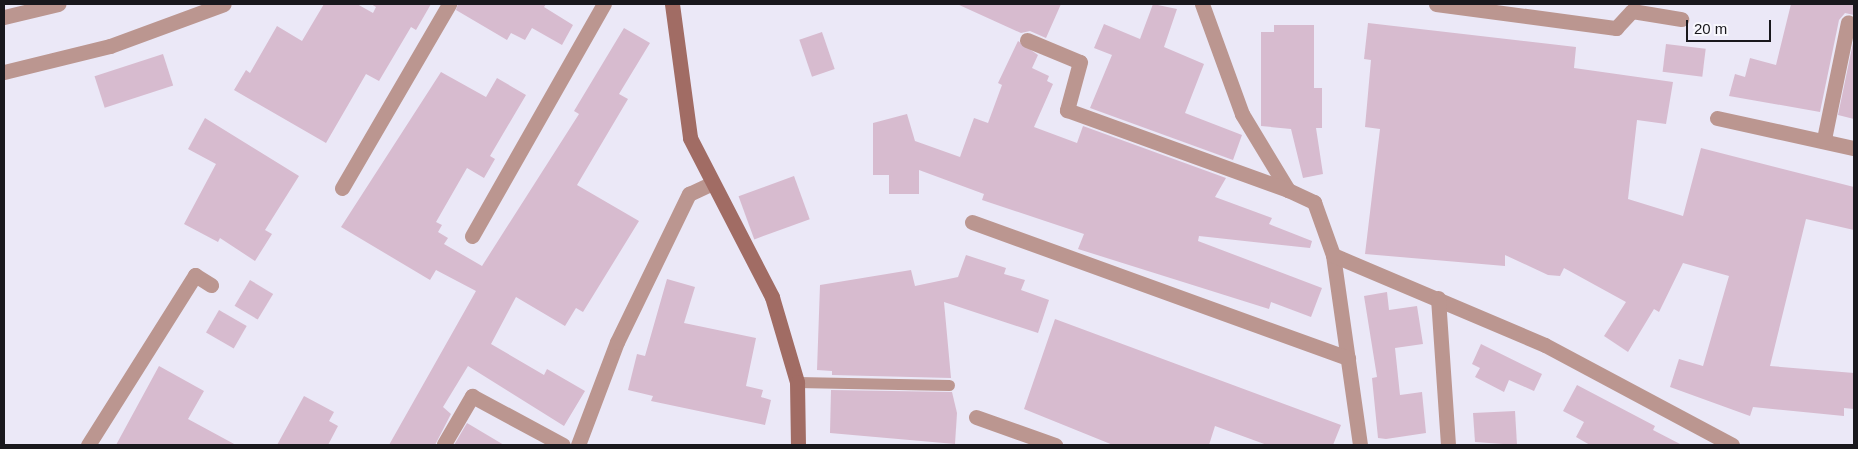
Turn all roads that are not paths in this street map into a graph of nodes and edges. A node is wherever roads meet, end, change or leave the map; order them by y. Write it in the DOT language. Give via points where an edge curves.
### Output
graph roads {
  1 [pos="58,4"];
  2 [pos="224,4"];
  3 [pos="449,4"];
  4 [pos="604,4"];
  5 [pos="672,4"];
  6 [pos="1202,4"];
  7 [pos="1436,4"];
  8 [pos="1510,8"];
  9 [pos="4,17"];
  10 [pos="1681,19"];
  11 [pos="1848,22"];
  12 [pos="1027,40"];
  13 [pos="4,72"];
  14 [pos="1717,118"];
  15 [pos="1824,139"];
  16 [pos="1854,148"];
  17 [pos="710,184"];
  18 [pos="342,188"];
  19 [pos="1288,190"];
  20 [pos="972,222"];
  21 [pos="472,236"];
  22 [pos="1333,255"];
  23 [pos="211,285"];
  24 [pos="1438,298"];
  25 [pos="1348,358"];
  26 [pos="796,382"];
  27 [pos="949,385"];
  28 [pos="976,417"];
  29 [pos="444,444"];
  30 [pos="88,445"];
  31 [pos="563,445"];
  32 [pos="578,445"];
  33 [pos="798,445"];
  34 [pos="1054,445"];
  35 [pos="1360,445"];
  36 [pos="1448,445"];
  37 [pos="1732,445"];
  1 -- 9 [label="street"];
  2 -- 13 [label="street" via="110,46"];
  3 -- 18 [label="street"];
  4 -- 21 [label="street"];
  5 -- 17 [label="street" via="684,112 690,138"];
  6 -- 19 [label="street" via="1242,114"];
  7 -- 8 [label="street"];
  8 -- 10 [label="street" via="1616,28 1632,11"];
  11 -- 15 [label="street"];
  12 -- 19 [label="street" via="1080,62 1067,110"];
  14 -- 15 [label="street"];
  15 -- 16 [label="street"];
  17 -- 26 [label="street" via="772,297"];
  17 -- 32 [label="street" via="689,194 618,342"];
  19 -- 22 [label="street" via="1314,202"];
  20 -- 25 [label="street"];
  22 -- 24 [label="street"];
  22 -- 25 [label="street"];
  23 -- 30 [label="street" via="195,275"];
  24 -- 36 [label="street"];
  24 -- 37 [label="street" via="1545,345"];
  25 -- 35 [label="street"];
  26 -- 27 [label="lane"];
  26 -- 33 [label="street"];
  28 -- 34 [label="street"];
  29 -- 31 [label="street" via="472,396"];
}
